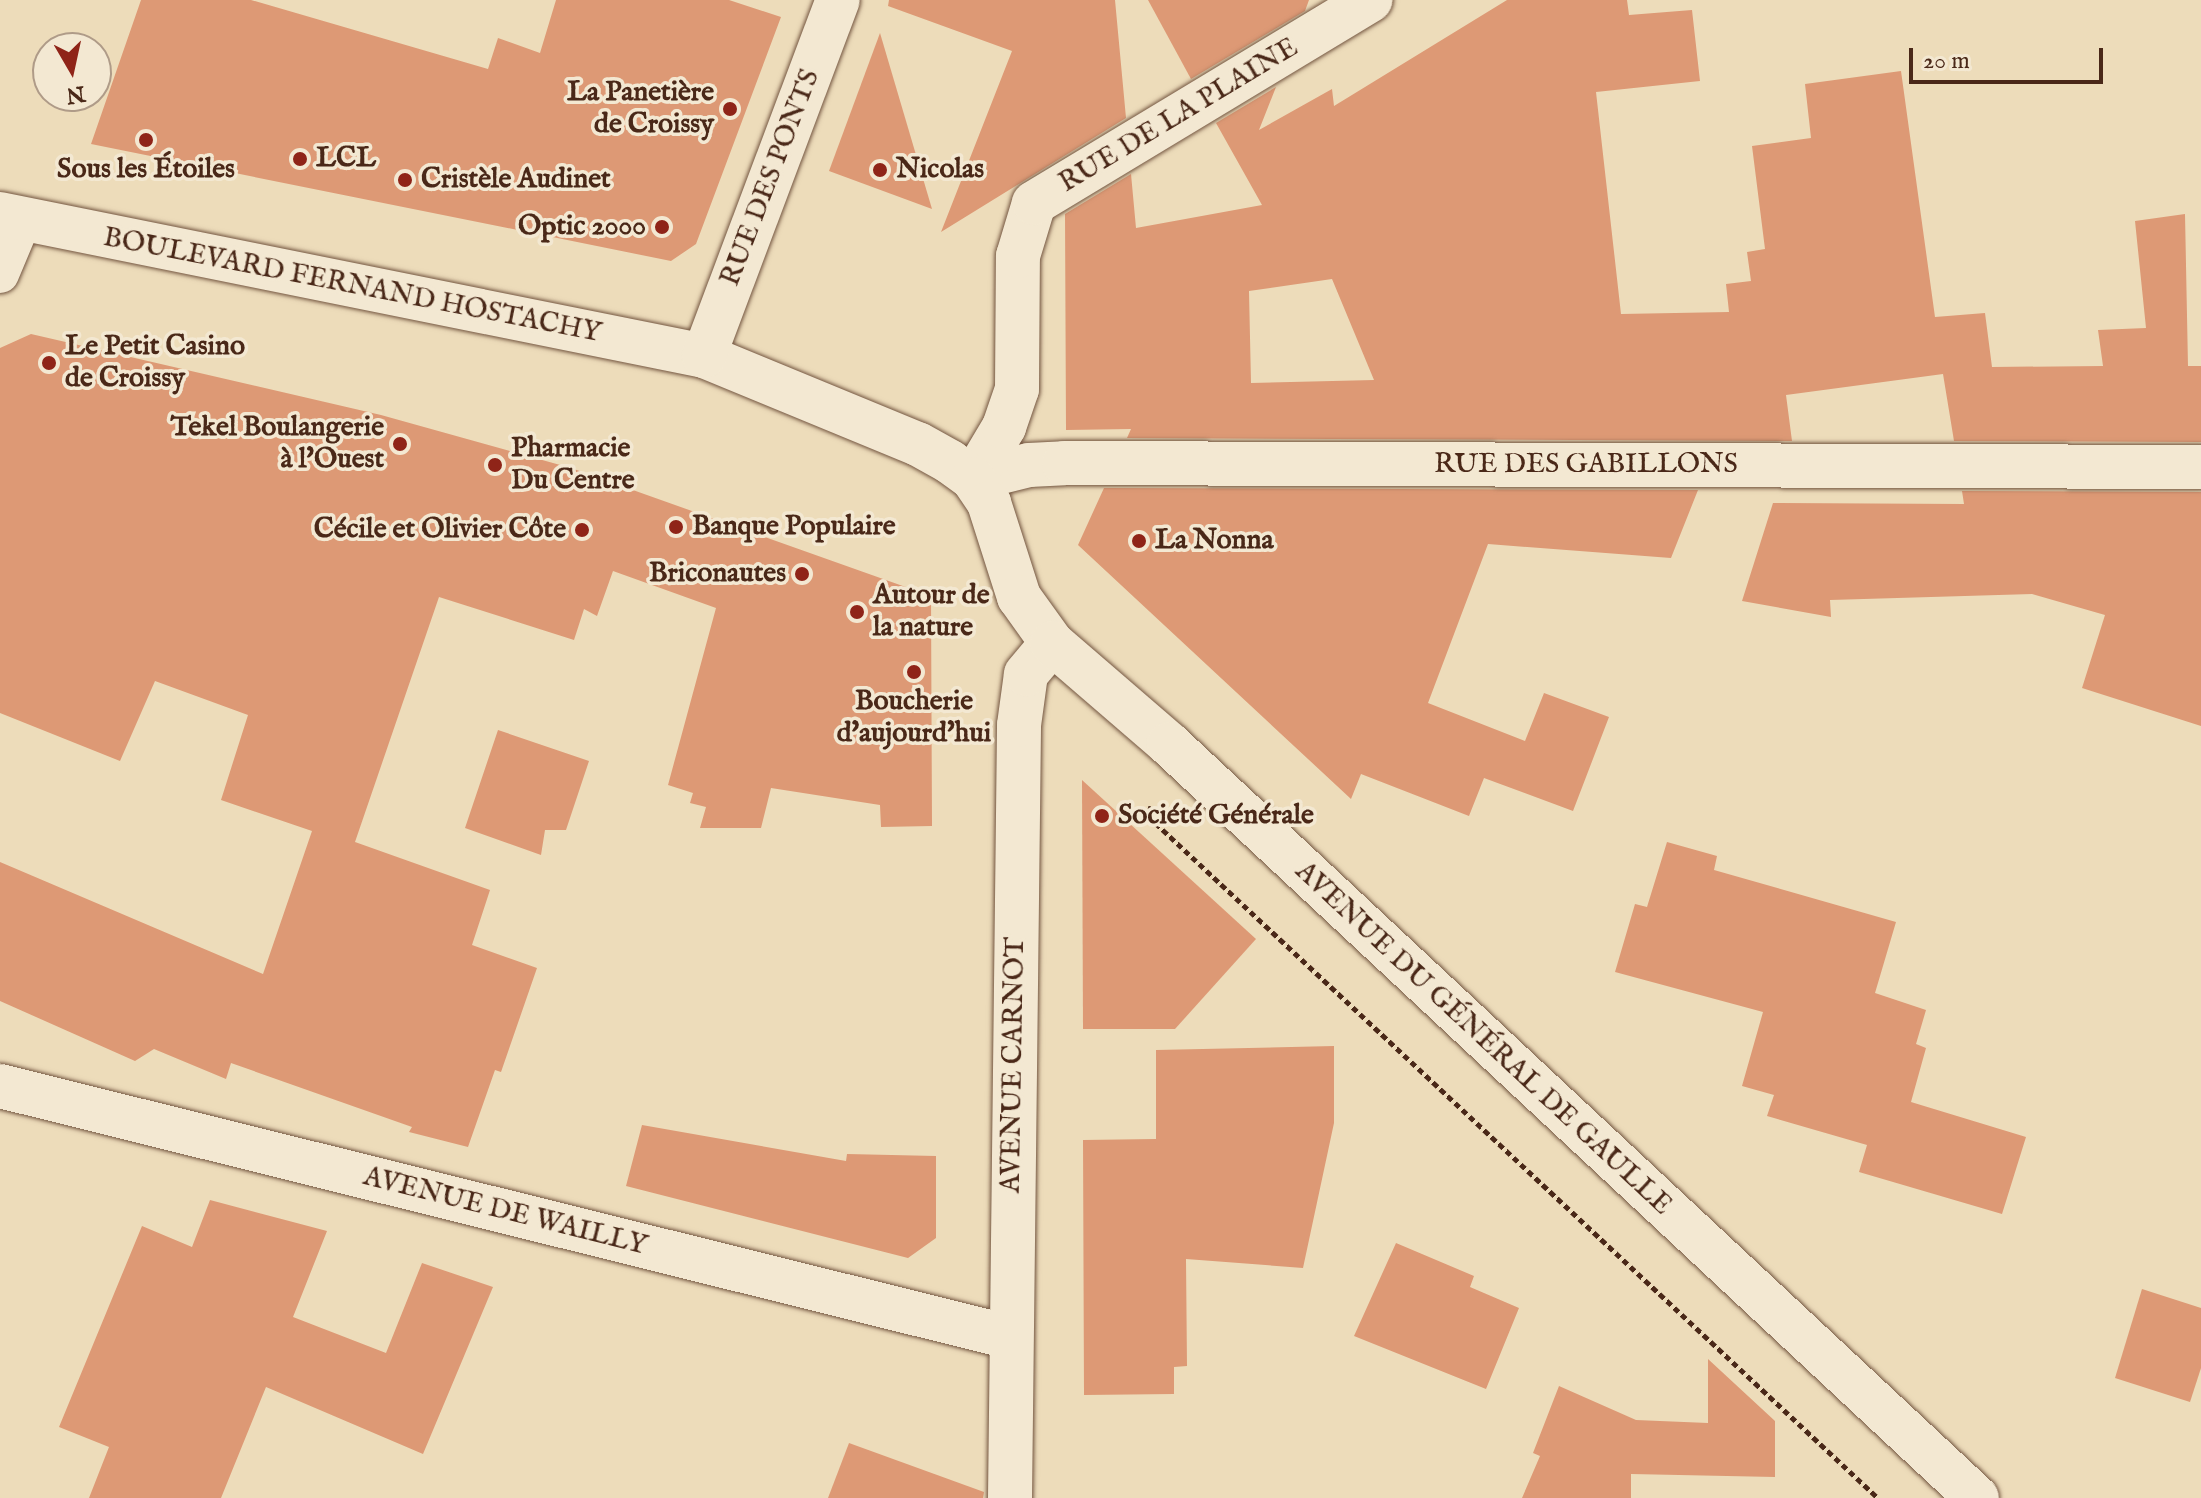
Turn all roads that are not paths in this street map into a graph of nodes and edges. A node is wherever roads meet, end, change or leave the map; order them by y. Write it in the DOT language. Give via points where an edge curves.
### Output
graph roads {
  1 [pos="838,0"];
  2 [pos="1371,0"];
  3 [pos="11,217"];
  4 [pos="0,274"];
  5 [pos="704,356"];
  6 [pos="2201,467"];
  7 [pos="973,479"];
  8 [pos="1052,643"];
  9 [pos="0,1086"];
  10 [pos="1010,1337"];
  11 [pos="1010,1498"];
  12 [pos="1977,1498"];
  1 -- 5 [label="street, RUE DES PONTS"];
  2 -- 7 [label="street, RUE DE LA PLAINE" via="1034,203 1018,256 1017,389 1004,427"];
  3 -- 4 [label="street"];
  3 -- 5 [label="street, BOULEVARD FERNAND HOSTACHY"];
  5 -- 7 [label="street, BOULEVARD FERNAND HOSTACHY" via="918,444"];
  6 -- 7 [label="street, RUE DES GABILLONS" via="1064,463 1029,465"];
  7 -- 8 [label="street, AVENUE DU GÉNÉRAL DE GAULLE" via="989,503 1019,597"];
  8 -- 10 [label="street, AVENUE CARNOT" via="1026,674 1019,725"];
  8 -- 12 [label="street, AVENUE DU GÉNÉRAL DE GAULLE" via="1169,744"];
  9 -- 10 [label="street, AVENUE DE WAILLY"];
  10 -- 11 [label="street, AVENUE CARNOT"];
}
